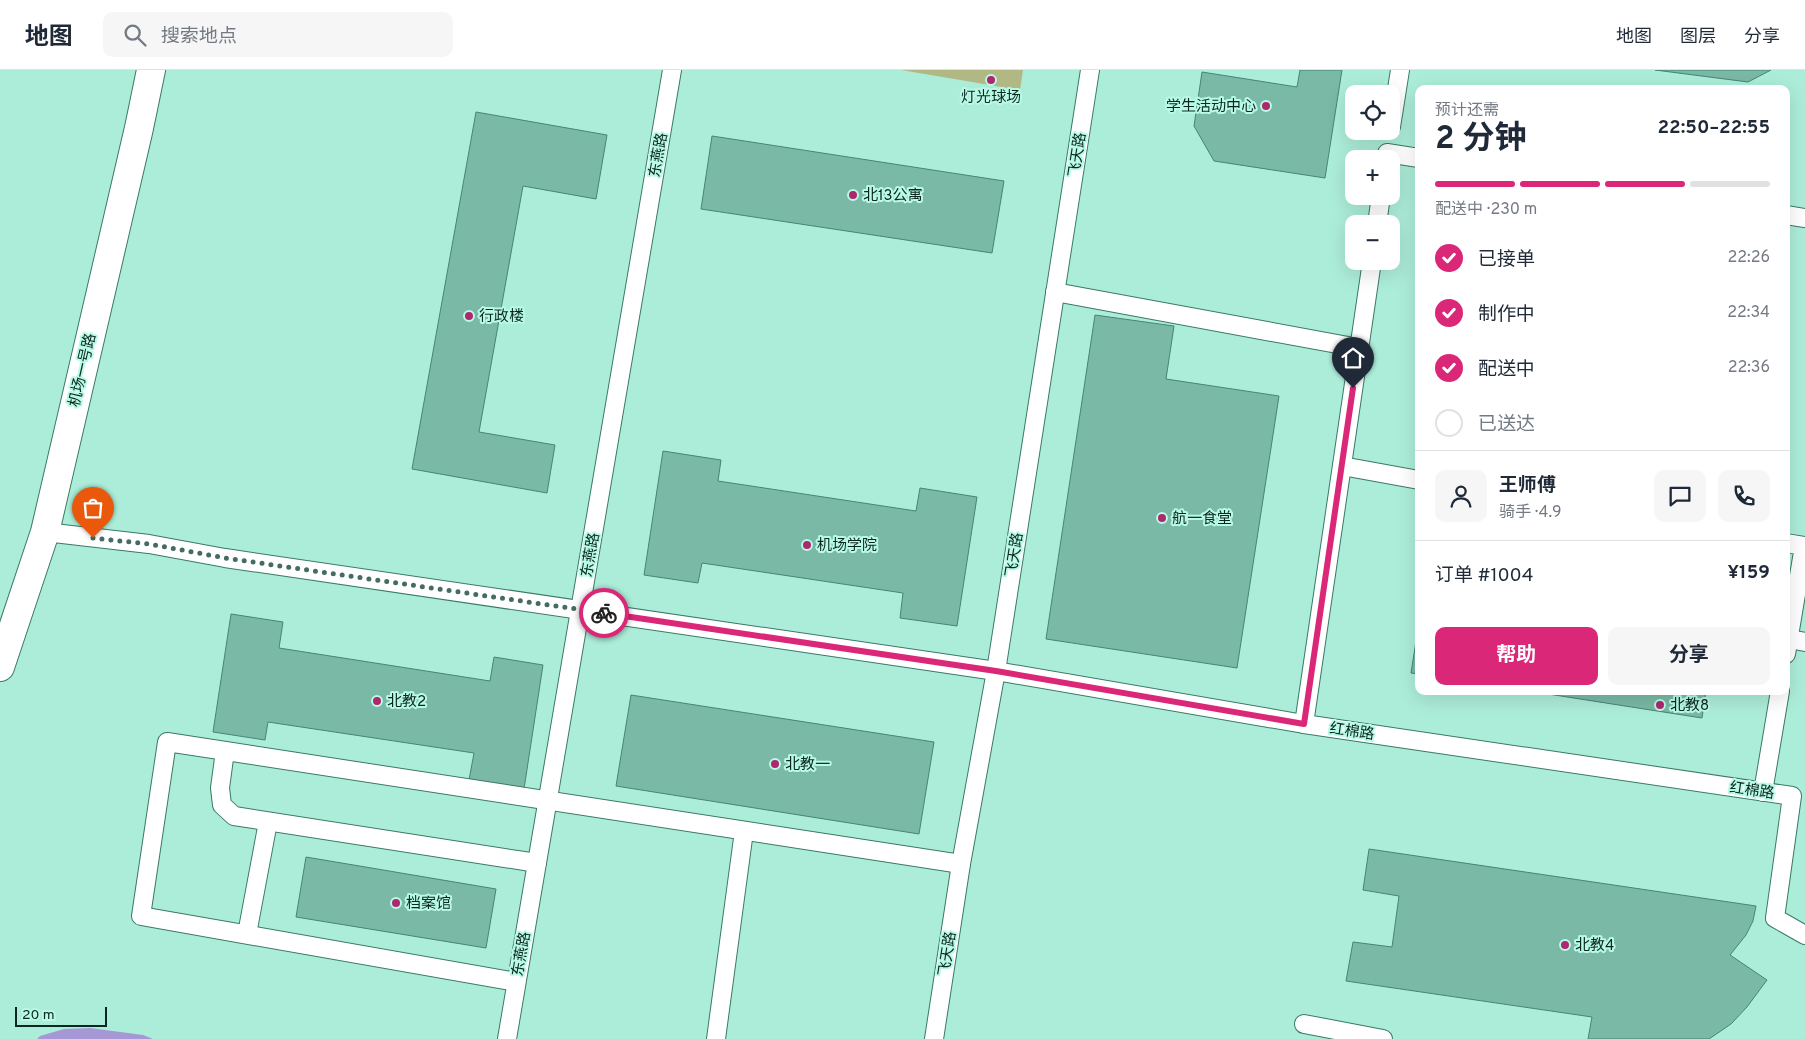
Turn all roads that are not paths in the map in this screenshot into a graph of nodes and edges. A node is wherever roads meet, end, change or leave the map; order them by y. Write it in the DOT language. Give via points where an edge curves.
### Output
graph roads {
  1 [pos="150,70"];
  2 [pos="672,70"];
  3 [pos="1090,70"];
  4 [pos="1400,70"];
  5 [pos="1398,85"];
  6 [pos="1400,157"];
  7 [pos="1415,158"];
  8 [pos="1790,216"];
  9 [pos="1805,218"];
  10 [pos="1371,270"];
  11 [pos="1055,292"];
  12 [pos="1359,348"];
  13 [pos="1342,466"];
  14 [pos="1415,479"];
  15 [pos="45,532"];
  16 [pos="1804,542"];
  17 [pos="1790,543"];
  18 [pos="581,610"];
  19 [pos="1793,645"];
  20 [pos="0,666"];
  21 [pos="996,671"];
  22 [pos="1779,695"];
  23 [pos="1304,724"];
  24 [pos="225,752"];
  25 [pos="1764,792"];
  26 [pos="1798,797"];
  27 [pos="547,802"];
  28 [pos="268,822"];
  29 [pos="744,831"];
  30 [pos="537,863"];
  31 [pos="961,864"];
  32 [pos="247,934"];
  33 [pos="1805,935"];
  34 [pos="516,982"];
  35 [pos="1304,1024"];
  36 [pos="506,1039"];
  37 [pos="716,1039"];
  38 [pos="934,1039"];
  39 [pos="1382,1039"];
  1 -- 15 [label="main road, 机场一号路"];
  2 -- 18 [label="lane, 东燕路"];
  3 -- 11 [label="lane, 飞天路"];
  4 -- 5 [label="lane"];
  6 -- 7 [label="lane"];
  8 -- 9 [label="lane"];
  10 -- 12 [label="lane"];
  11 -- 12 [label="lane"];
  11 -- 21 [label="lane, 飞天路"];
  12 -- 13 [label="lane"];
  13 -- 14 [label="lane"];
  13 -- 23 [label="lane"];
  15 -- 18 [label="lane, 红棉路" via="149,544"];
  15 -- 20 [label="main road, 机场一号路"];
  16 -- 17 [label="lane"];
  16 -- 19 [label="lane"];
  18 -- 21 [label="lane, 红棉路"];
  18 -- 27 [label="lane, 东燕路"];
  21 -- 23 [label="lane, 红棉路"];
  21 -- 31 [label="lane, 飞天路"];
  22 -- 25 [label="lane"];
  23 -- 25 [label="lane, 红棉路"];
  24 -- 27 [label="lane"];
  24 -- 28 [label="lane" via="220,788 222,805 234,816"];
  24 -- 32 [label="lane" via="167,742 141,916"];
  25 -- 26 [label="lane, 红棉路"];
  26 -- 33 [label="lane, 红棉路" via="1775,918"];
  27 -- 29 [label="lane"];
  27 -- 30 [label="lane, 东燕路"];
  28 -- 30 [label="lane"];
  28 -- 32 [label="lane"];
  29 -- 31 [label="lane"];
  29 -- 37 [label="lane"];
  30 -- 34 [label="lane, 东燕路"];
  31 -- 38 [label="lane, 飞天路"];
  32 -- 34 [label="lane"];
  34 -- 36 [label="lane, 东燕路"];
  35 -- 39 [label="lane"];
}
